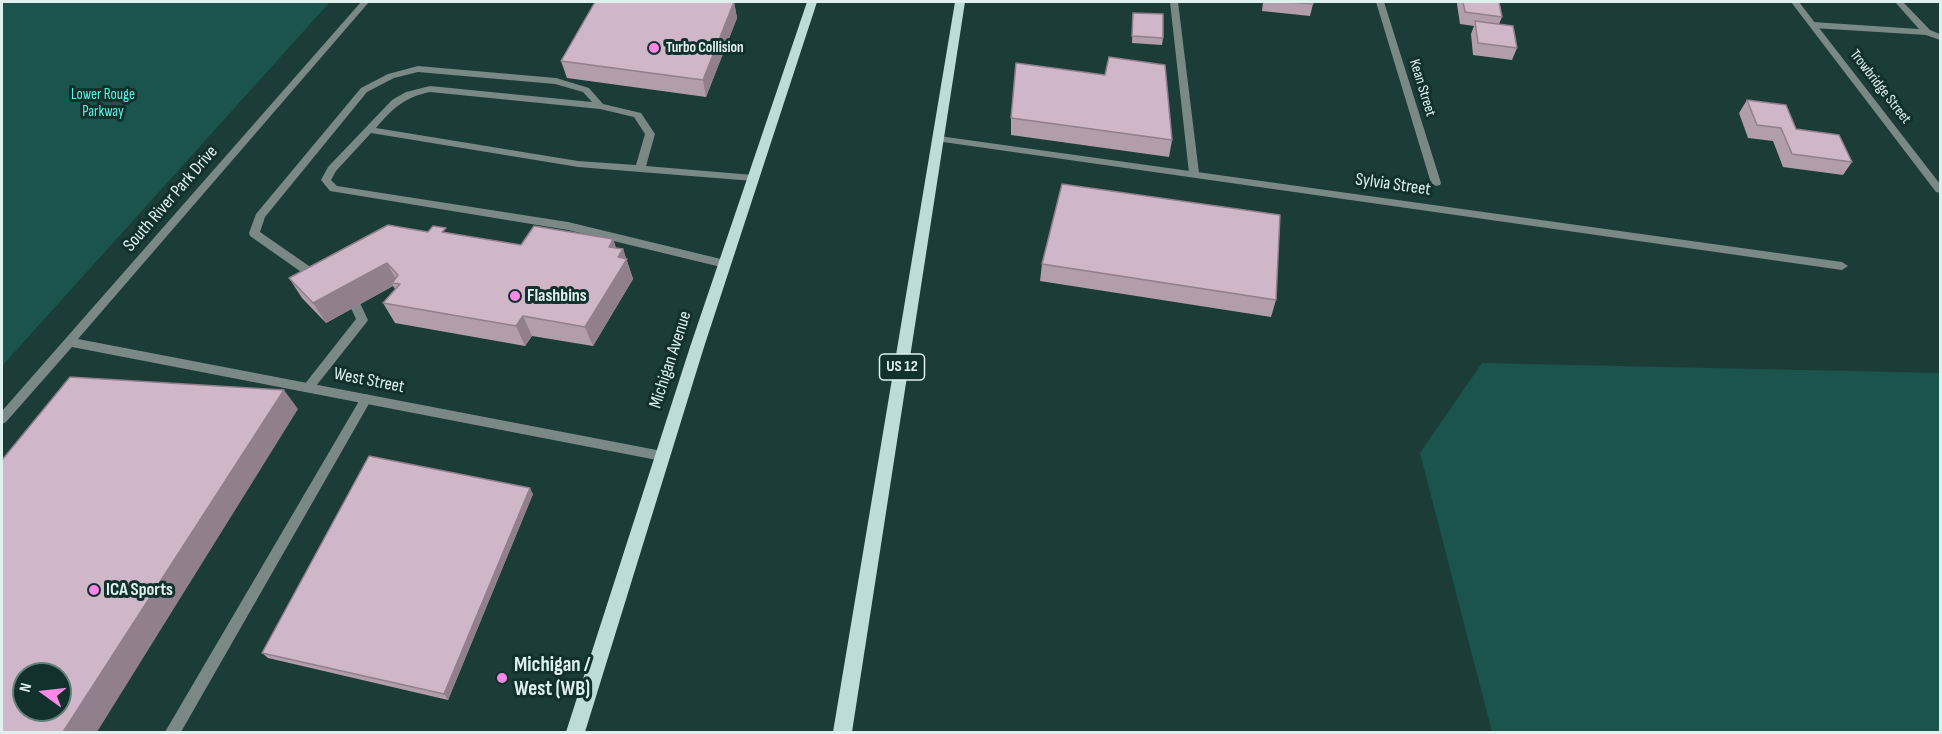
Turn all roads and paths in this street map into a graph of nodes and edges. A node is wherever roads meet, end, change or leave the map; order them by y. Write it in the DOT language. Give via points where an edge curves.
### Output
graph roads {
  1 [pos="365,2"];
  2 [pos="812,2"];
  3 [pos="960,2"];
  4 [pos="1174,2"];
  5 [pos="1380,2"];
  6 [pos="1795,2"];
  7 [pos="1899,2"];
  8 [pos="1813,25"];
  9 [pos="1928,32"];
  10 [pos="1941,37"];
  11 [pos="600,106"];
  12 [pos="369,130"];
  13 [pos="939,139"];
  14 [pos="640,169"];
  15 [pos="1194,173"];
  16 [pos="753,178"];
  17 [pos="1436,183"];
  18 [pos="1941,190"];
  19 [pos="724,264"];
  20 [pos="1842,266"];
  21 [pos="326,284"];
  22 [pos="357,306"];
  23 [pos="69,342"];
  24 [pos="308,388"];
  25 [pos="366,399"];
  26 [pos="2,419"];
  27 [pos="662,456"];
  28 [pos="173,732"];
  29 [pos="575,732"];
  30 [pos="842,732"];
  1 -- 23 [label="street, South River Park Drive"];
  2 -- 16 [label="main road, Michigan Avenue"];
  3 -- 13 [label="main road, US 12"];
  4 -- 15 [label="street"];
  5 -- 17 [label="street, Kean Street"];
  6 -- 8 [label="street, Trowbridge Street"];
  7 -- 9 [label="street"];
  8 -- 9 [label="street"];
  8 -- 18 [label="street, Trowbridge Street"];
  9 -- 10 [label="street"];
  11 -- 12 [label="street" via="430,89 395,100"];
  11 -- 14 [label="street" via="638,115 650,134"];
  11 -- 21 [label="street" via="586,90 556,81 418,69 391,76 364,90 260,216 254,233"];
  12 -- 14 [label="street" via="578,164"];
  12 -- 19 [label="street" via="332,169 326,180 334,189 568,226"];
  13 -- 15 [label="street, Sylvia Street"];
  13 -- 30 [label="main road, US 12"];
  14 -- 16 [label="street"];
  15 -- 20 [label="street, Sylvia Street"];
  16 -- 19 [label="main road, Michigan Avenue"];
  19 -- 27 [label="main road, Michigan Avenue"];
  22 -- 24 [label="street" via="362,320"];
  23 -- 24 [label="street, West Street"];
  23 -- 26 [label="street, South River Park Drive"];
  24 -- 25 [label="street, West Street"];
  25 -- 27 [label="street, West Street"];
  25 -- 28 [label="street"];
  27 -- 29 [label="main road, Michigan Avenue"];
}
